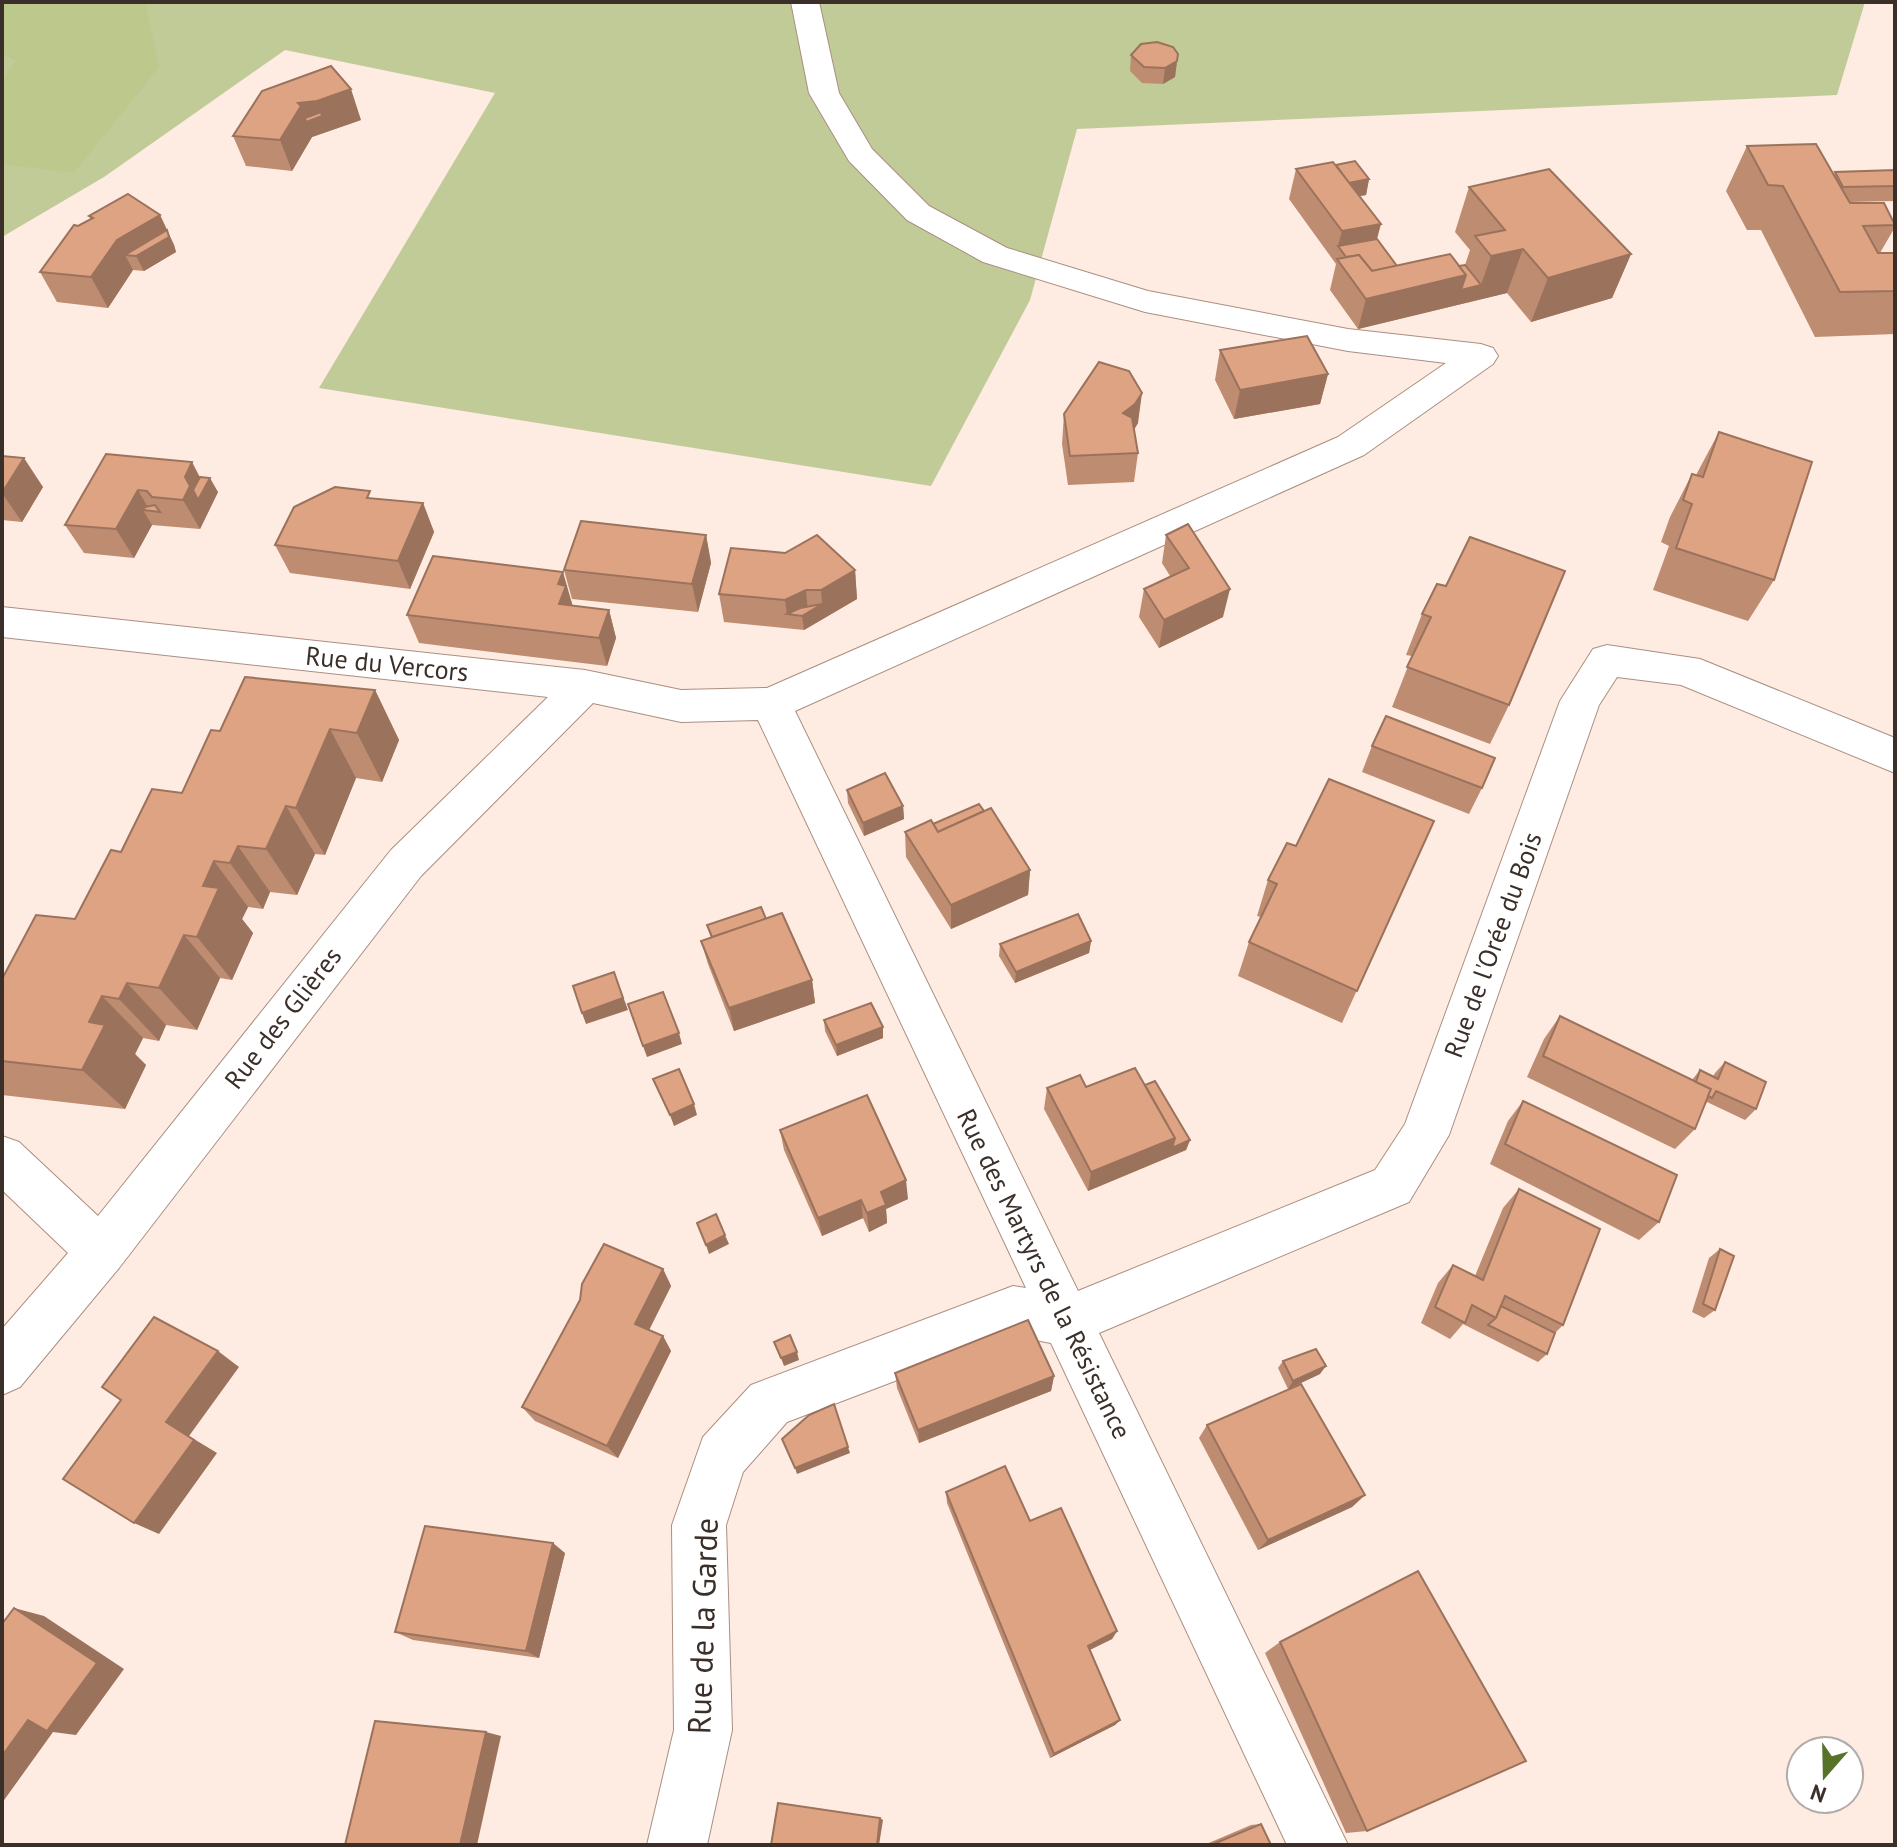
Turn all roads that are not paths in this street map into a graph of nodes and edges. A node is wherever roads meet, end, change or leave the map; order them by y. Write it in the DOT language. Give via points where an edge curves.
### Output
graph roads {
  1 [pos="805,2"];
  2 [pos="2,622"];
  3 [pos="585,686"];
  4 [pos="771,704"];
  5 [pos="1895,756"];
  6 [pos="2,1158"];
  7 [pos="101,1251"];
  8 [pos="1067,1321"];
  9 [pos="2,1369"];
  10 [pos="677,1845"];
  11 [pos="1318,1845"];
  1 -- 4 [label="street" via="824,93 860,154 918,213 995,255 1145,301 1348,340 1481,356 1351,446"];
  2 -- 3 [label="street, Rue du Vercors"];
  3 -- 4 [label="street, Rue du Vercors" via="681,706"];
  3 -- 7 [label="street, Rue des Glières" via="406,863"];
  4 -- 8 [label="street, Rue des Martyrs de la Résistance"];
  5 -- 8 [label="street, Rue de l'Orée du Bois" via="1686,670 1607,660 1580,701 1425,1135 1392,1186"];
  6 -- 7 [label="street"];
  7 -- 9 [label="street, Rue des Glières"];
  8 -- 10 [label="street, Rue de la Garde" via="1013,1311 769,1403 722,1456 699,1525 703,1730"];
  8 -- 11 [label="street, Rue des Martyrs de la Résistance"];
}
